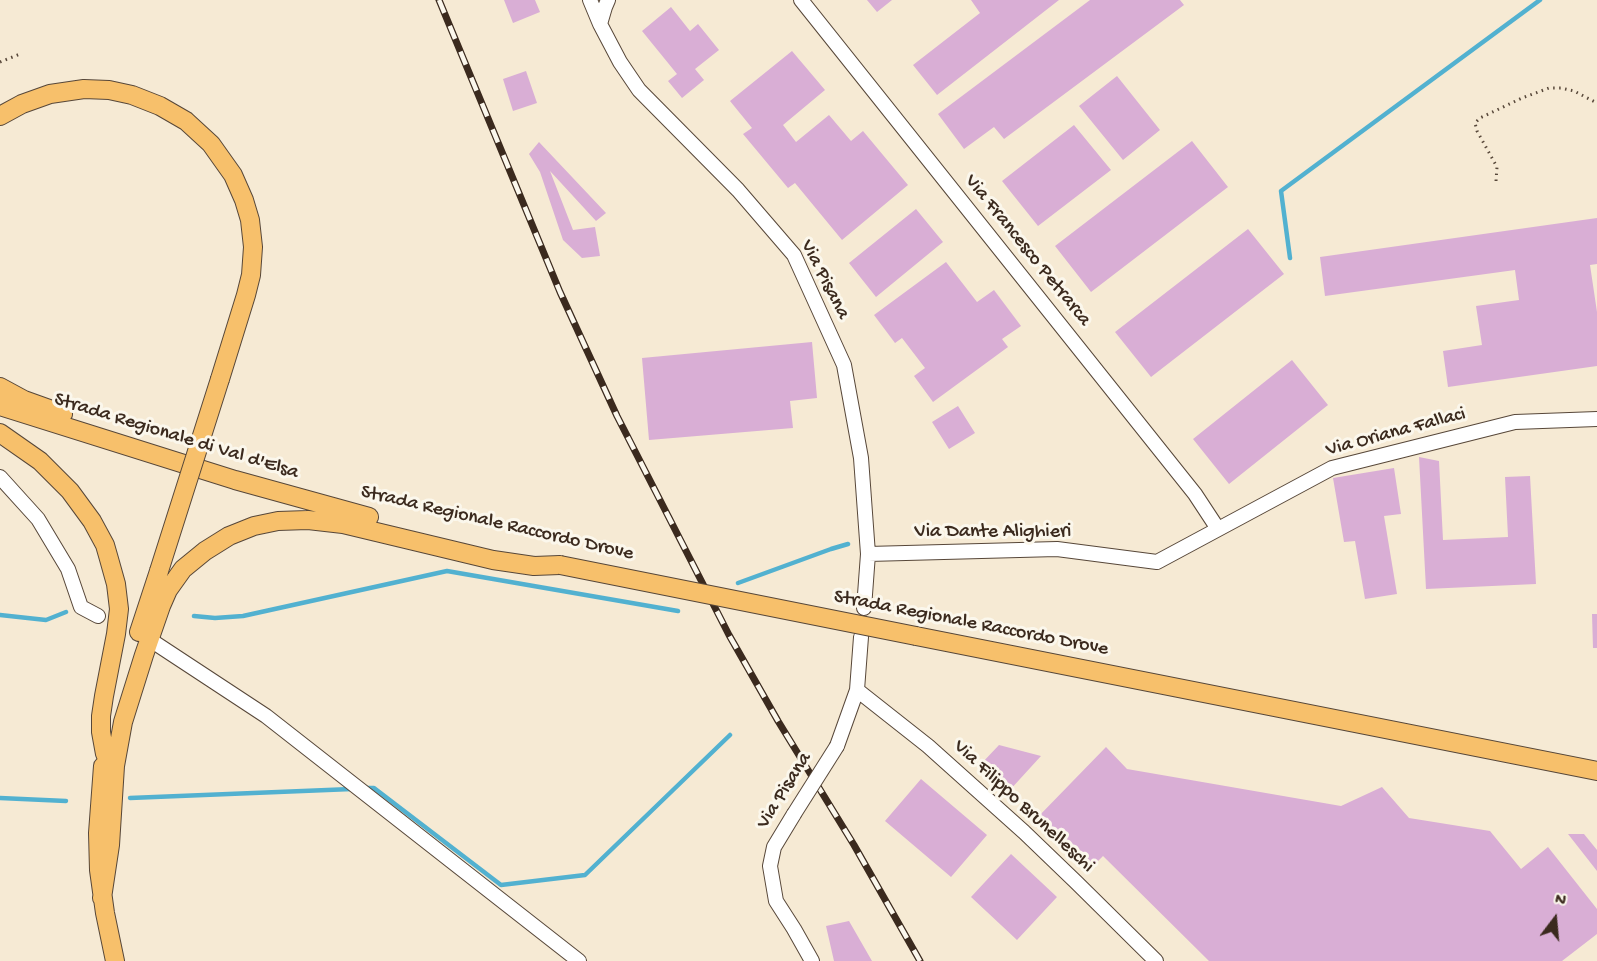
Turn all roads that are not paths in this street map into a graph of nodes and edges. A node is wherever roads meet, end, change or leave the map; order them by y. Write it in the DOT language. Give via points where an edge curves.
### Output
graph roads {
  1 [pos="590,0"];
  2 [pos="608,0"];
  3 [pos="801,0"];
  4 [pos="600,24"];
  5 [pos="0,116"];
  6 [pos="0,387"];
  7 [pos="0,406"];
  8 [pos="1597,419"];
  9 [pos="0,433"];
  10 [pos="0,477"];
  11 [pos="338,516"];
  12 [pos="1218,529"];
  13 [pos="868,554"];
  14 [pos="864,608"];
  15 [pos="98,616"];
  16 [pos="861,637"];
  17 [pos="155,644"];
  18 [pos="857,690"];
  19 [pos="105,754"];
  20 [pos="1597,771"];
  21 [pos="102,898"];
  22 [pos="115,961"];
  23 [pos="579,961"];
  24 [pos="812,961"];
  25 [pos="1156,961"];
  1 -- 4 [label="street, Via Pisana"];
  2 -- 4 [label="street"];
  3 -- 12 [label="street, Via Francesco Petrarca" via="1195,494"];
  4 -- 13 [label="street, Via Pisana" via="639,90 738,190 794,255 843,366 861,458"];
  5 -- 19 [label="main road, bridge" via="50,94 84,89 141,98 174,113 211,144 225,162 250,220 253,247 246,295 115,709"];
  6 -- 11 [label="main road" via="57,412 293,487 308,493"];
  7 -- 11 [label="main road, Strada Regionale di Val d'Elsa"];
  8 -- 12 [label="street, Via Oriana Fallaci" via="1515,422 1332,468"];
  9 -- 19 [label="main road" via="40,461 70,491 105,545 118,597 101,716"];
  10 -- 15 [label="street" via="38,519 68,569 81,607"];
  11 -- 20 [label="main road, Strada Regionale Raccordo Drove, bridge" via="493,560 560,565"];
  11 -- 21 [label="main road" via="266,523 242,530 200,555 172,584 157,616 120,737"];
  12 -- 13 [label="street, Via Dante Alighieri" via="1157,562 1057,549"];
  13 -- 14 [label="street, Via Pisana"];
  16 -- 18 [label="street, Via Pisana"];
  17 -- 23 [label="street" via="266,716"];
  18 -- 24 [label="street, Via Pisana, bridge" via="837,746 774,847 770,866 776,901"];
  18 -- 25 [label="street, Via Filippo Brunelleschi" via="928,746 1016,825"];
  19 -- 21 [label="main road" via="98,833"];
  21 -- 22 [label="main road"];
}
